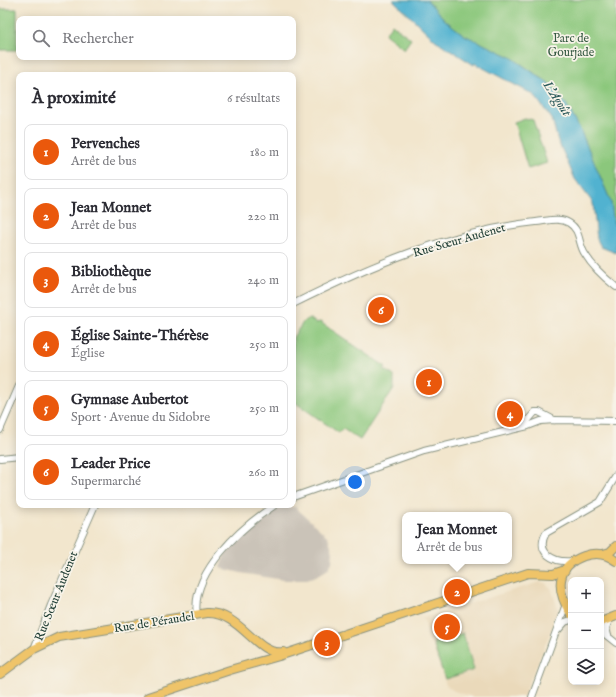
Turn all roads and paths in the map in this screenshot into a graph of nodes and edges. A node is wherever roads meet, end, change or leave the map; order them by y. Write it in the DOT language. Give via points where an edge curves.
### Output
graph roads {
  1 [pos="604,275"];
  2 [pos="616,282"];
  3 [pos="616,287"];
  4 [pos="296,303"];
  5 [pos="16,393"];
  6 [pos="542,414"];
  7 [pos="531,417"];
  8 [pos="555,420"];
  9 [pos="616,421"];
  10 [pos="539,422"];
  11 [pos="524,426"];
  12 [pos="0,430"];
  13 [pos="16,457"];
  14 [pos="0,459"];
  15 [pos="616,476"];
  16 [pos="296,496"];
  17 [pos="94,508"];
  18 [pos="271,508"];
  19 [pos="616,546"];
  20 [pos="603,554"];
  21 [pos="559,560"];
  22 [pos="572,561"];
  23 [pos="616,561"];
  24 [pos="565,569"];
  25 [pos="536,573"];
  26 [pos="562,593"];
  27 [pos="566,604"];
  28 [pos="570,613"];
  29 [pos="197,615"];
  30 [pos="609,619"];
  31 [pos="568,622"];
  32 [pos="556,633"];
  33 [pos="604,633"];
  34 [pos="608,636"];
  35 [pos="616,643"];
  36 [pos="265,648"];
  37 [pos="34,649"];
  38 [pos="297,649"];
  39 [pos="254,663"];
  40 [pos="0,674"];
  41 [pos="148,697"];
  42 [pos="532,697"];
  1 -- 2 [label="street, Rue Sœur Audenet"];
  1 -- 3 [label="street, Rue Sœur Audenet"];
  1 -- 4 [label="street, Rue Sœur Audenet" via="584,254 576,228 568,222 558,220 485,230 425,248 370,268"];
  5 -- 12 [label="street"];
  6 -- 7 [label="street" via="535,412"];
  6 -- 8 [label="street"];
  6 -- 10 [label="street" via="543,418"];
  7 -- 10 [label="street" via="534,422"];
  7 -- 11 [label="street"];
  8 -- 9 [label="street"];
  8 -- 10 [label="street"];
  10 -- 11 [label="street"];
  11 -- 16 [label="street" via="424,451"];
  13 -- 14 [label="street"];
  15 -- 21 [label="street" via="600,502 546,533 542,540 543,550"];
  17 -- 37 [label="street, Rue Sœur Audenet"];
  18 -- 29 [label="street" via="239,533 213,563 199,589"];
  19 -- 20 [label="main road"];
  20 -- 22 [label="main road" via="592,554"];
  20 -- 23 [label="main road"];
  21 -- 22 [label="street"];
  21 -- 24 [label="street"];
  22 -- 24 [label="main road"];
  24 -- 25 [label="main road" via="553,574"];
  24 -- 26 [label="main road" via="561,580"];
  25 -- 26 [label="main road" via="551,579"];
  25 -- 38 [label="main road" via="528,573"];
  26 -- 27 [label="main road"];
  27 -- 28 [label="main road"];
  27 -- 32 [label="street"];
  29 -- 36 [label="main road, Rue de Péraudel" via="214,613 229,618"];
  29 -- 37 [label="main road, Rue de Péraudel" via="59,637"];
  30 -- 34 [label="street" via="606,628"];
  31 -- 32 [label="street"];
  32 -- 42 [label="street"];
  33 -- 34 [label="street"];
  34 -- 35 [label="street"];
  36 -- 38 [label="main road, Rue de Péraudel" via="277,653"];
  36 -- 39 [label="main road" via="264,658"];
  37 -- 40 [label="main road, Rue Sœur Audenet"];
  38 -- 39 [label="main road"];
  39 -- 41 [label="main road"];
}
